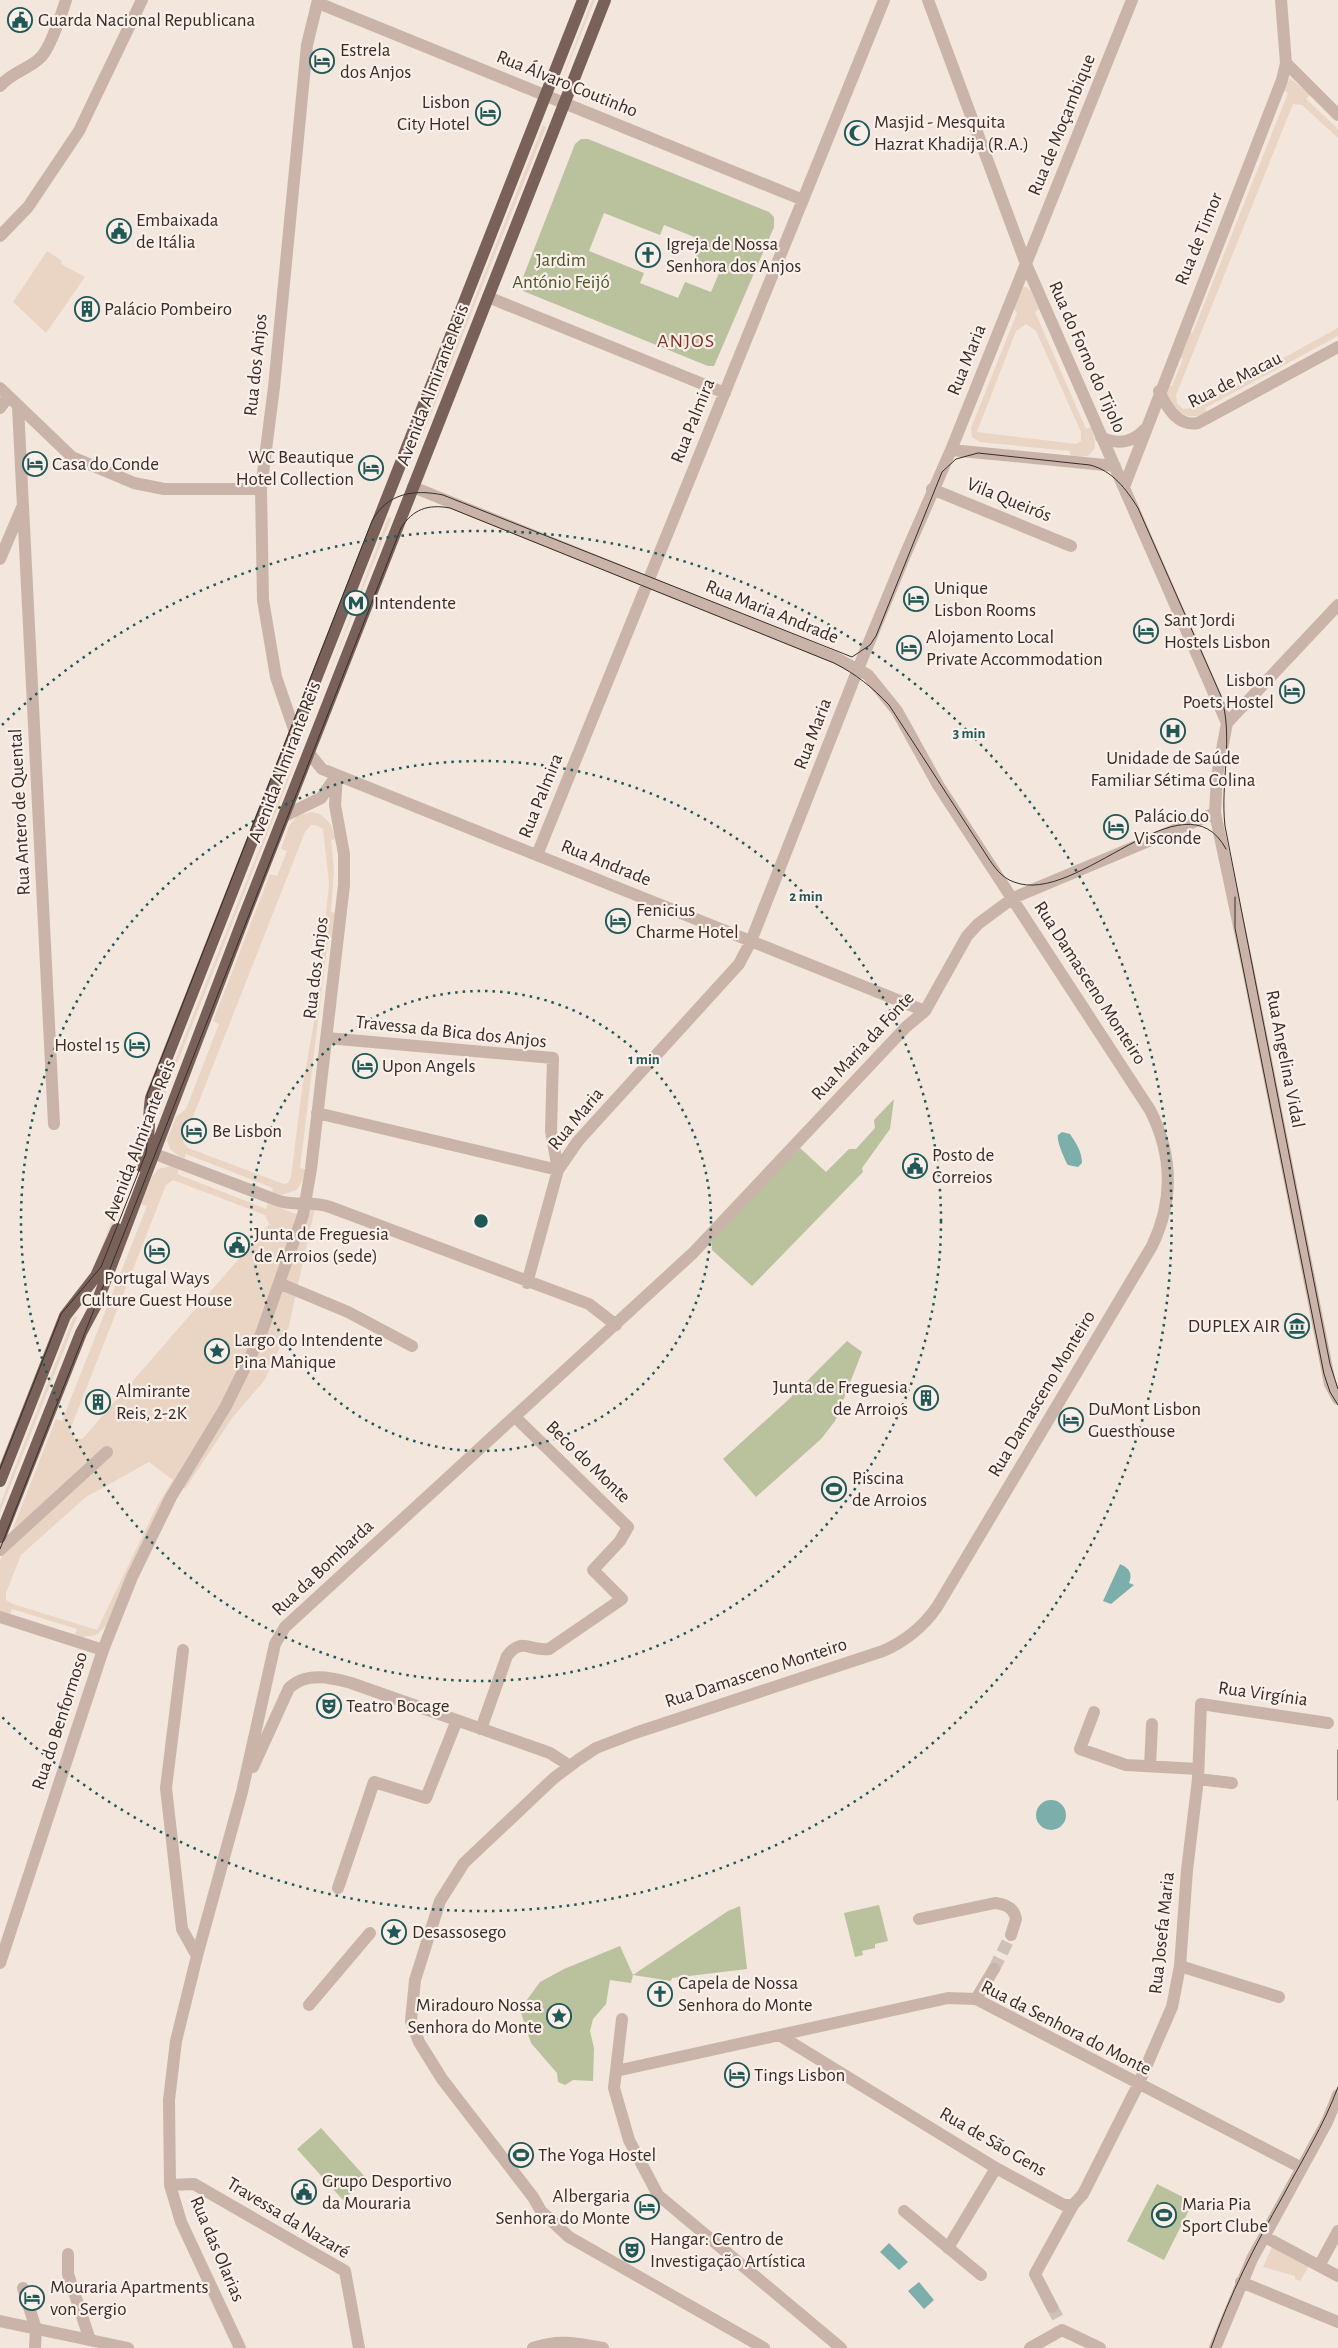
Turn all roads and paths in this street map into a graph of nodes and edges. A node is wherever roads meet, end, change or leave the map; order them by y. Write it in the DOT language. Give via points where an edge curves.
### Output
graph roads {
  1 [pos="66,0"];
  2 [pos="142,0"];
  3 [pos="583,0"];
  4 [pos="605,0"];
  5 [pos="884,0"];
  6 [pos="928,0"];
  7 [pos="1132,0"];
  8 [pos="1281,0"];
  9 [pos="318,2"];
  10 [pos="1286,63"];
  11 [pos="4,74"];
  12 [pos="0,86"];
  13 [pos="546,95"];
  14 [pos="564,103"];
  15 [pos="1338,115"];
  16 [pos="803,200"];
  17 [pos="0,236"];
  18 [pos="1026,264"];
  19 [pos="488,297"];
  20 [pos="1338,348"];
  21 [pos="4,392"];
  22 [pos="725,392"];
  23 [pos="1159,392"];
  24 [pos="18,407"];
  25 [pos="0,408"];
  26 [pos="1145,429"];
  27 [pos="1101,437"];
  28 [pos="951,450"];
  29 [pos="1114,466"];
  30 [pos="394,480"];
  31 [pos="413,487"];
  32 [pos="1124,487"];
  33 [pos="261,489"];
  34 [pos="932,489"];
  35 [pos="24,503"];
  36 [pos="1071,546"];
  37 [pos="0,559"];
  38 [pos="648,582"];
  39 [pos="1338,604"];
  40 [pos="858,669"];
  41 [pos="1227,723"];
  42 [pos="295,732"];
  43 [pos="309,753"];
  44 [pos="337,775"];
  45 [pos="321,798"];
  46 [pos="335,802"];
  47 [pos="1215,812"];
  48 [pos="284,816"];
  49 [pos="537,855"];
  50 [pos="1013,898"];
  51 [pos="751,942"];
  52 [pos="925,1011"];
  53 [pos="327,1038"];
  54 [pos="317,1114"];
  55 [pos="54,1124"];
  56 [pos="155,1154"];
  57 [pos="558,1170"];
  58 [pos="305,1203"];
  59 [pos="527,1283"];
  60 [pos="281,1284"];
  61 [pos="616,1325"];
  62 [pos="412,1346"];
  63 [pos="1338,1399"];
  64 [pos="515,1417"];
  65 [pos="107,1452"];
  66 [pos="0,1481"];
  67 [pos="0,1537"];
  68 [pos="0,1550"];
  69 [pos="0,1617"];
  70 [pos="103,1650"];
  71 [pos="183,1650"];
  72 [pos="1094,1712"];
  73 [pos="457,1720"];
  74 [pos="1152,1724"];
  75 [pos="1333,1724"];
  76 [pos="481,1729"];
  77 [pos="570,1766"];
  78 [pos="1150,1766"];
  79 [pos="1198,1774"];
  80 [pos="1232,1782"];
  81 [pos="242,1792"];
  82 [pos="338,1888"];
  83 [pos="919,1919"];
  84 [pos="370,1933"];
  85 [pos="1011,1935"];
  86 [pos="197,1956"];
  87 [pos="0,1963"];
  88 [pos="1180,1966"];
  89 [pos="994,1969"];
  90 [pos="1279,1997"];
  91 [pos="976,1999"];
  92 [pos="309,2005"];
  93 [pos="622,2019"];
  94 [pos="779,2035"];
  95 [pos="616,2070"];
  96 [pos="1138,2085"];
  97 [pos="1338,2095"];
  98 [pos="996,2168"];
  99 [pos="1302,2168"];
  100 [pos="170,2185"];
  101 [pos="1073,2205"];
  102 [pos="904,2211"];
  103 [pos="1338,2231"];
  104 [pos="1265,2237"];
  105 [pos="948,2248"];
  106 [pos="68,2254"];
  107 [pos="1319,2266"];
  108 [pos="981,2275"];
  109 [pos="1338,2276"];
  110 [pos="1241,2282"];
  111 [pos="23,2288"];
  112 [pos="1052,2307"];
  113 [pos="0,2321"];
  114 [pos="1338,2322"];
  115 [pos="36,2329"];
  116 [pos="90,2340"];
  117 [pos="35,2348"];
  118 [pos="128,2348"];
  119 [pos="240,2348"];
  120 [pos="359,2348"];
  121 [pos="533,2348"];
  122 [pos="603,2348"];
  123 [pos="764,2348"];
  124 [pos="841,2348"];
  125 [pos="1030,2348"];
  126 [pos="1100,2348"];
  127 [pos="1215,2348"];
  1 -- 11 [label="street" via="41,57"];
  2 -- 17 [label="street" via="80,131 28,207"];
  3 -- 13 [label="main road, Avenida Almirante Reis"];
  4 -- 14 [label="main road, Avenida Almirante Reis"];
  5 -- 16 [label="street, Rua Palmira"];
  6 -- 18 [label="street, Rua do Forno do Tijolo"];
  7 -- 18 [label="street, Rua de Moçambique"];
  8 -- 10 [label="street"];
  9 -- 13 [label="street, Rua Álvaro Coutinho"];
  9 -- 33 [label="street, Rua dos Anjos" via="307,45"];
  10 -- 15 [label="street"];
  10 -- 23 [label="street, Rua de Timor"];
  11 -- 12 [label="street"];
  13 -- 14 [label="street, Rua Álvaro Coutinho"];
  13 -- 30 [label="main road, Avenida Almirante Reis"];
  14 -- 16 [label="street, Rua Álvaro Coutinho"];
  14 -- 19 [label="main road, Avenida Almirante Reis"];
  16 -- 22 [label="street, Rua Palmira"];
  18 -- 27 [label="street, Rua do Forno do Tijolo"];
  18 -- 28 [label="street, Rua Maria"];
  19 -- 22 [label="street"];
  19 -- 31 [label="main road, Avenida Almirante Reis"];
  20 -- 23 [label="street, Rua de Macau" via="1198,423 1181,421 1171,412"];
  21 -- 24 [label="street"];
  21 -- 25 [label="street"];
  22 -- 38 [label="street, Rua Palmira"];
  23 -- 26 [label="street, Rua de Timor"];
  24 -- 33 [label="street" via="72,457 134,483 164,489"];
  24 -- 35 [label="street, Rua Antero de Quental"];
  26 -- 27 [label="street" via="1132,440 1122,442"];
  26 -- 32 [label="street, Rua de Timor"];
  27 -- 29 [label="street, Rua do Forno do Tijolo"];
  28 -- 29 [label="street"];
  28 -- 34 [label="street, Rua Maria"];
  29 -- 32 [label="street, Rua do Forno do Tijolo"];
  30 -- 31 [label="main road"];
  30 -- 42 [label="main road, Avenida Almirante Reis"];
  31 -- 38 [label="street, Rua Maria Andrade"];
  31 -- 43 [label="main road, Avenida Almirante Reis"];
  32 -- 41 [label="street, Rua do Forno do Tijolo"];
  33 -- 42 [label="street, Rua dos Anjos" via="263,600 276,677"];
  34 -- 36 [label="street, Vila Queirós"];
  34 -- 40 [label="street, Rua Maria"];
  35 -- 37 [label="street"];
  35 -- 55 [label="street, Rua Antero de Quental"];
  38 -- 40 [label="street, Rua Maria Andrade"];
  38 -- 49 [label="street, Rua Palmira"];
  39 -- 41 [label="street"];
  40 -- 50 [label="street, Rua Maria Andrade" via="876,684 897,711 938,785"];
  40 -- 51 [label="street, Rua Maria"];
  41 -- 47 [label="street, Rua Angelina Vidal" via="1217,776"];
  42 -- 43 [label="main road"];
  42 -- 66 [label="main road, Avenida Almirante Reis" via="151,1098 147,1152 101,1267 65,1316"];
  43 -- 44 [label="street" via="322,769"];
  43 -- 48 [label="main road, Avenida Almirante Reis"];
  44 -- 45 [label="street"];
  44 -- 46 [label="street, Rua dos Anjos"];
  44 -- 49 [label="street, Rua Andrade"];
  45 -- 46 [label="street"];
  45 -- 48 [label="street"];
  46 -- 53 [label="street, Rua dos Anjos" via="344,854 344,885"];
  47 -- 50 [label="street, Rua Maria da Fonte"];
  47 -- 63 [label="street, Rua Angelina Vidal" via="1330,1384"];
  48 -- 56 [label="main road, Avenida Almirante Reis"];
  49 -- 51 [label="street, Rua Andrade"];
  50 -- 52 [label="street, Rua Maria da Fonte" via="967,936"];
  50 -- 77 [label="street, Rua Damasceno Monteiro" via="1158,1126 1168,1160 1168,1195 1160,1230 1152,1246 937,1607 913,1634 883,1651 615,1739"];
  51 -- 52 [label="street, Rua Andrade"];
  51 -- 57 [label="street, Rua Maria" via="739,964 578,1141"];
  52 -- 61 [label="street, Rua Maria da Fonte" via="906,1027 693,1253"];
  53 -- 54 [label="street, Rua dos Anjos"];
  53 -- 57 [label="street, Travessa da Bica dos Anjos" via="553,1058 551,1131"];
  54 -- 57 [label="street"];
  54 -- 58 [label="street, Rua dos Anjos"];
  56 -- 58 [label="street" via="279,1201"];
  56 -- 67 [label="main road, Avenida Almirante Reis"];
  57 -- 59 [label="street"];
  58 -- 59 [label="street" via="330,1207"];
  58 -- 60 [label="street"];
  59 -- 61 [label="street" via="589,1304"];
  60 -- 62 [label="street" via="348,1312"];
  60 -- 70 [label="street, Rua do Benformoso" via="244,1372 171,1497 132,1577"];
  61 -- 64 [label="street, Rua da Bombarda"];
  64 -- 76 [label="street, Beco do Monte" via="628,1527 620,1541 593,1570 622,1599 549,1649 519,1645 513,1648 507,1656"];
  64 -- 81 [label="street, Rua da Bombarda" via="285,1627 275,1644"];
  65 -- 68 [label="street"];
  69 -- 70 [label="street"];
  70 -- 87 [label="street, Rua do Benformoso"];
  71 -- 86 [label="street" via="166,1788 182,1930"];
  72 -- 78 [label="street" via="1080,1750 1126,1765"];
  73 -- 76 [label="street"];
  73 -- 81 [label="street" via="335,1679 300,1680 289,1688"];
  73 -- 82 [label="street" via="426,1798 374,1782"];
  74 -- 78 [label="street"];
  75 -- 79 [label="street, Rua Virgínia" via="1201,1704"];
  76 -- 77 [label="street" via="550,1753"];
  77 -- 123 [label="street, Rua Damasceno Monteiro" via="476,1851 450,1882 437,1908 414,1980 411,2021 419,2042 442,2079 551,2221 569,2237"];
  78 -- 79 [label="street"];
  79 -- 80 [label="street"];
  79 -- 88 [label="street, Rua Josefa Maria"];
  81 -- 86 [label="street, Rua da Bombarda"];
  83 -- 85 [label="street" via="995,1903 1004,1904 1011,1908 1016,1919"];
  84 -- 92 [label="street"];
  86 -- 100 [label="street, Rua das Olarias" via="176,2041 169,2100"];
  88 -- 90 [label="street"];
  88 -- 96 [label="street, Rua Josefa Maria" via="1172,2008"];
  89 -- 91 [label="street"];
  91 -- 94 [label="street, Rua da Senhora do Monte" via="948,1998"];
  91 -- 96 [label="street, Rua da Senhora do Monte"];
  93 -- 95 [label="street"];
  94 -- 95 [label="street, Rua da Senhora do Monte"];
  94 -- 98 [label="street, Rua de São Gens"];
  95 -- 124 [label="street" via="614,2088 629,2140 658,2195"];
  96 -- 99 [label="street, Rua da Senhora do Monte"];
  96 -- 101 [label="street" via="1083,2194"];
  97 -- 99 [label="street"];
  98 -- 101 [label="street, Rua de São Gens" via="1064,2204"];
  98 -- 105 [label="street"];
  99 -- 104 [label="street"];
  100 -- 119 [label="street, Rua das Olarias" via="181,2222"];
  100 -- 120 [label="street, Travessa da Nazaré" via="194,2184 345,2271"];
  101 -- 112 [label="street" via="1035,2274"];
  102 -- 105 [label="street"];
  103 -- 107 [label="street"];
  104 -- 107 [label="street"];
  104 -- 110 [label="street"];
  105 -- 108 [label="street"];
  106 -- 116 [label="street" via="68,2274"];
  107 -- 109 [label="street"];
  110 -- 114 [label="street"];
  110 -- 127 [label="street"];
  111 -- 115 [label="street"];
  113 -- 115 [label="street"];
  115 -- 116 [label="street"];
  115 -- 117 [label="street"];
  116 -- 118 [label="street"];
  121 -- 122 [label="street" via="566,2341"];
  125 -- 126 [label="street" via="1061,2325"];
}
